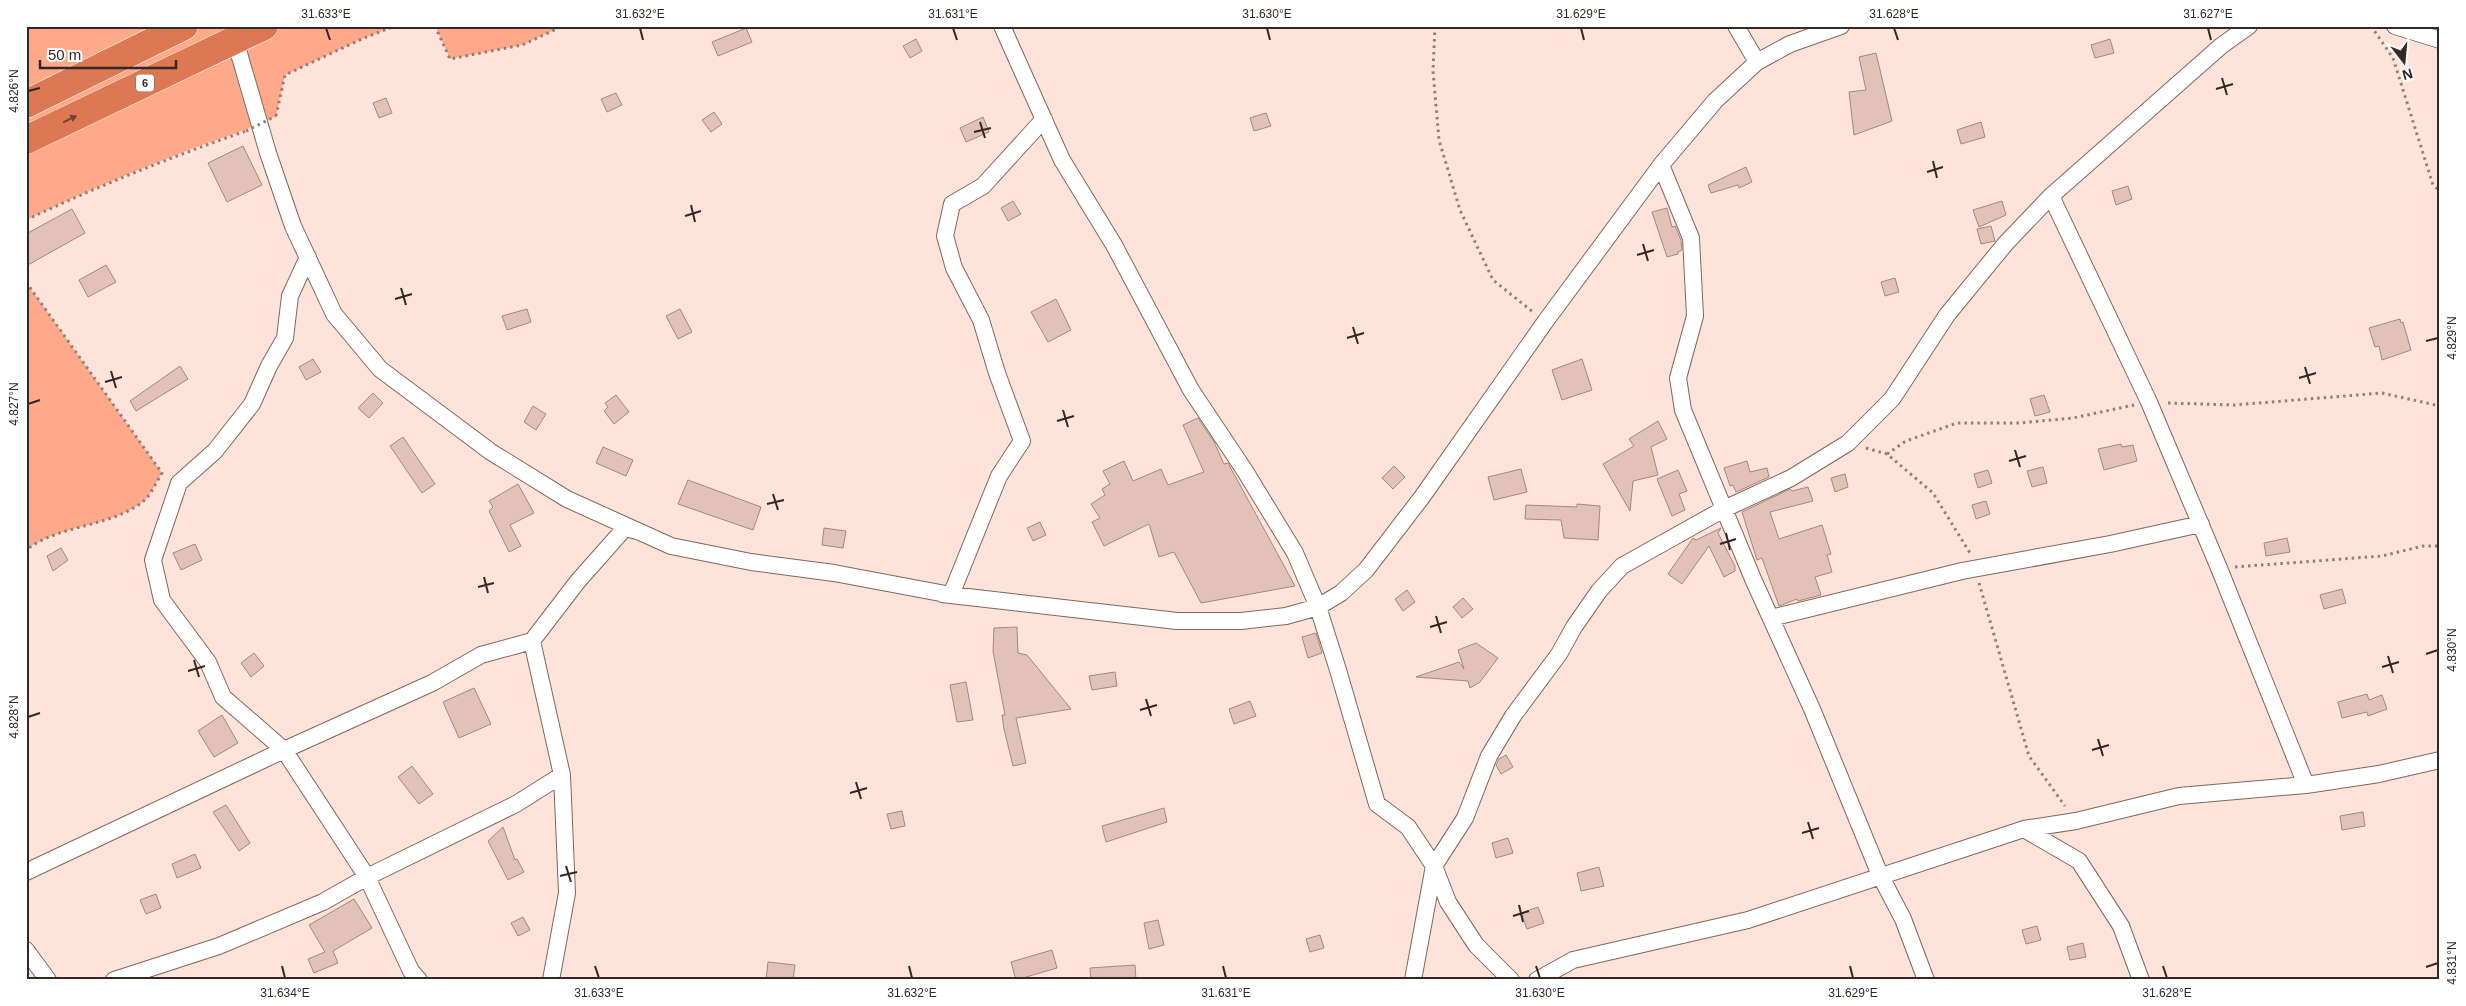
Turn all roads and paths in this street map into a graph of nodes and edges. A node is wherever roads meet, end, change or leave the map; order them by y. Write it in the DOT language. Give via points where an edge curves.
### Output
graph roads {
  1 [pos="184,26"];
  2 [pos="264,26"];
  3 [pos="395,26"];
  4 [pos="435,26"];
  5 [pos="562,26"];
  6 [pos="1002,26"];
  7 [pos="1435,26"];
  8 [pos="1736,26"];
  9 [pos="1841,26"];
  10 [pos="2250,26"];
  11 [pos="2371,26"];
  12 [pos="2395,26"];
  13 [pos="233,33"];
  14 [pos="2440,40"];
  15 [pos="1757,62"];
  16 [pos="26,104"];
  17 [pos="1044,119"];
  18 [pos="26,140"];
  19 [pos="1661,165"];
  20 [pos="2440,192"];
  21 [pos="2051,196"];
  22 [pos="26,220"];
  23 [pos="308,257"];
  24 [pos="26,282"];
  25 [pos="1546,322"];
  26 [pos="1848,443"];
  27 [pos="1724,510"];
  28 [pos="2200,524"];
  29 [pos="2440,546"];
  30 [pos="26,550"];
  31 [pos="2219,568"];
  32 [pos="1962,572"];
  33 [pos="951,595"];
  34 [pos="1318,607"];
  35 [pos="1771,618"];
  36 [pos="532,641"];
  37 [pos="284,750"];
  38 [pos="2440,760"];
  39 [pos="562,775"];
  40 [pos="2306,784"];
  41 [pos="2076,820"];
  42 [pos="2024,829"];
  43 [pos="1434,866"];
  44 [pos="26,872"];
  45 [pos="1880,876"];
  46 [pos="367,877"];
  47 [pos="26,950"];
  48 [pos="48,980"];
  49 [pos="114,980"];
  50 [pos="418,980"];
  51 [pos="551,980"];
  52 [pos="1412,980"];
  53 [pos="1512,980"];
  54 [pos="1537,980"];
  55 [pos="1926,980"];
  56 [pos="2141,980"];
  1 -- 16 [label="highway"];
  2 -- 13 [label="highway, 6"];
  3 -- 22 [label="path, bridge" via="284,75 276,116 246,131 183,152 81,194"];
  4 -- 5 [label="path" via="450,59 522,45"];
  6 -- 17 [label="street"];
  7 -- 25 [label="path" via="1433,71 1439,140 1460,210 1493,280"];
  8 -- 15 [label="street"];
  9 -- 15 [label="street" via="1790,44"];
  10 -- 21 [label="street" via="2221,46"];
  11 -- 20 [label="path" via="2393,58 2434,186"];
  12 -- 14 [label="street"];
  18 -- 13 [label="highway, 6, one-way"];
  13 -- 23 [label="street" via="268,153 293,226"];
  15 -- 19 [label="street" via="1715,101"];
  17 -- 33 [label="street" via="983,186 952,204 945,236 954,268 981,320 996,373 1022,440 999,476"];
  17 -- 34 [label="street" via="1062,160 1114,245 1192,390 1295,553"];
  19 -- 25 [label="street"];
  19 -- 27 [label="street" via="1690,238 1695,316 1678,378 1683,410"];
  21 -- 26 [label="street" via="2006,243 1947,315 1892,399"];
  21 -- 28 [label="street" via="2149,402"];
  23 -- 33 [label="street" via="334,314 380,369 491,452 567,499 671,546"];
  23 -- 37 [label="street" via="290,296 285,338 252,404 215,451 179,483 153,560 162,600 208,662 223,697"];
  24 -- 30 [label="path" via="162,472 146,498 123,513 39,540"];
  25 -- 34 [label="street" via="1428,490 1366,570 1341,593"];
  26 -- 27 [label="street" via="1791,478"];
  26 -- 32 [label="path" via="1887,454 1933,493 1970,552"];
  27 -- 35 [label="street"];
  27 -- 43 [label="street" via="1622,566 1599,591 1489,756 1465,818"];
  28 -- 31 [label="street"];
  28 -- 32 [label="street"];
  29 -- 31 [label="path" via="2423,546 2382,556"];
  31 -- 40 [label="street"];
  32 -- 35 [label="street"];
  32 -- 41 [label="path" via="1980,583 2029,756"];
  33 -- 34 [label="street" via="1177,621 1240,621 1286,616"];
  33 -- 36 [label="street" via="838,583 625,528 578,581"];
  34 -- 43 [label="street" via="1378,804 1408,827"];
  35 -- 45 [label="street"];
  36 -- 37 [label="street" via="482,656 432,683"];
  36 -- 39 [label="street"];
  37 -- 44 [label="street"];
  37 -- 46 [label="street"];
  38 -- 40 [label="street" via="2379,774"];
  39 -- 46 [label="street" via="516,804"];
  39 -- 51 [label="street" via="567,893"];
  40 -- 41 [label="street" via="2179,796"];
  41 -- 42 [label="street"];
  42 -- 45 [label="street"];
  42 -- 56 [label="street" via="2079,861 2121,926"];
  43 -- 52 [label="street"];
  43 -- 53 [label="street" via="1448,902 1476,946"];
  45 -- 54 [label="street" via="1748,920 1574,960"];
  45 -- 55 [label="street" via="1903,919"];
  46 -- 49 [label="street" via="323,902 219,946"];
  46 -- 50 [label="street"];
  47 -- 48 [label="street"];
}
